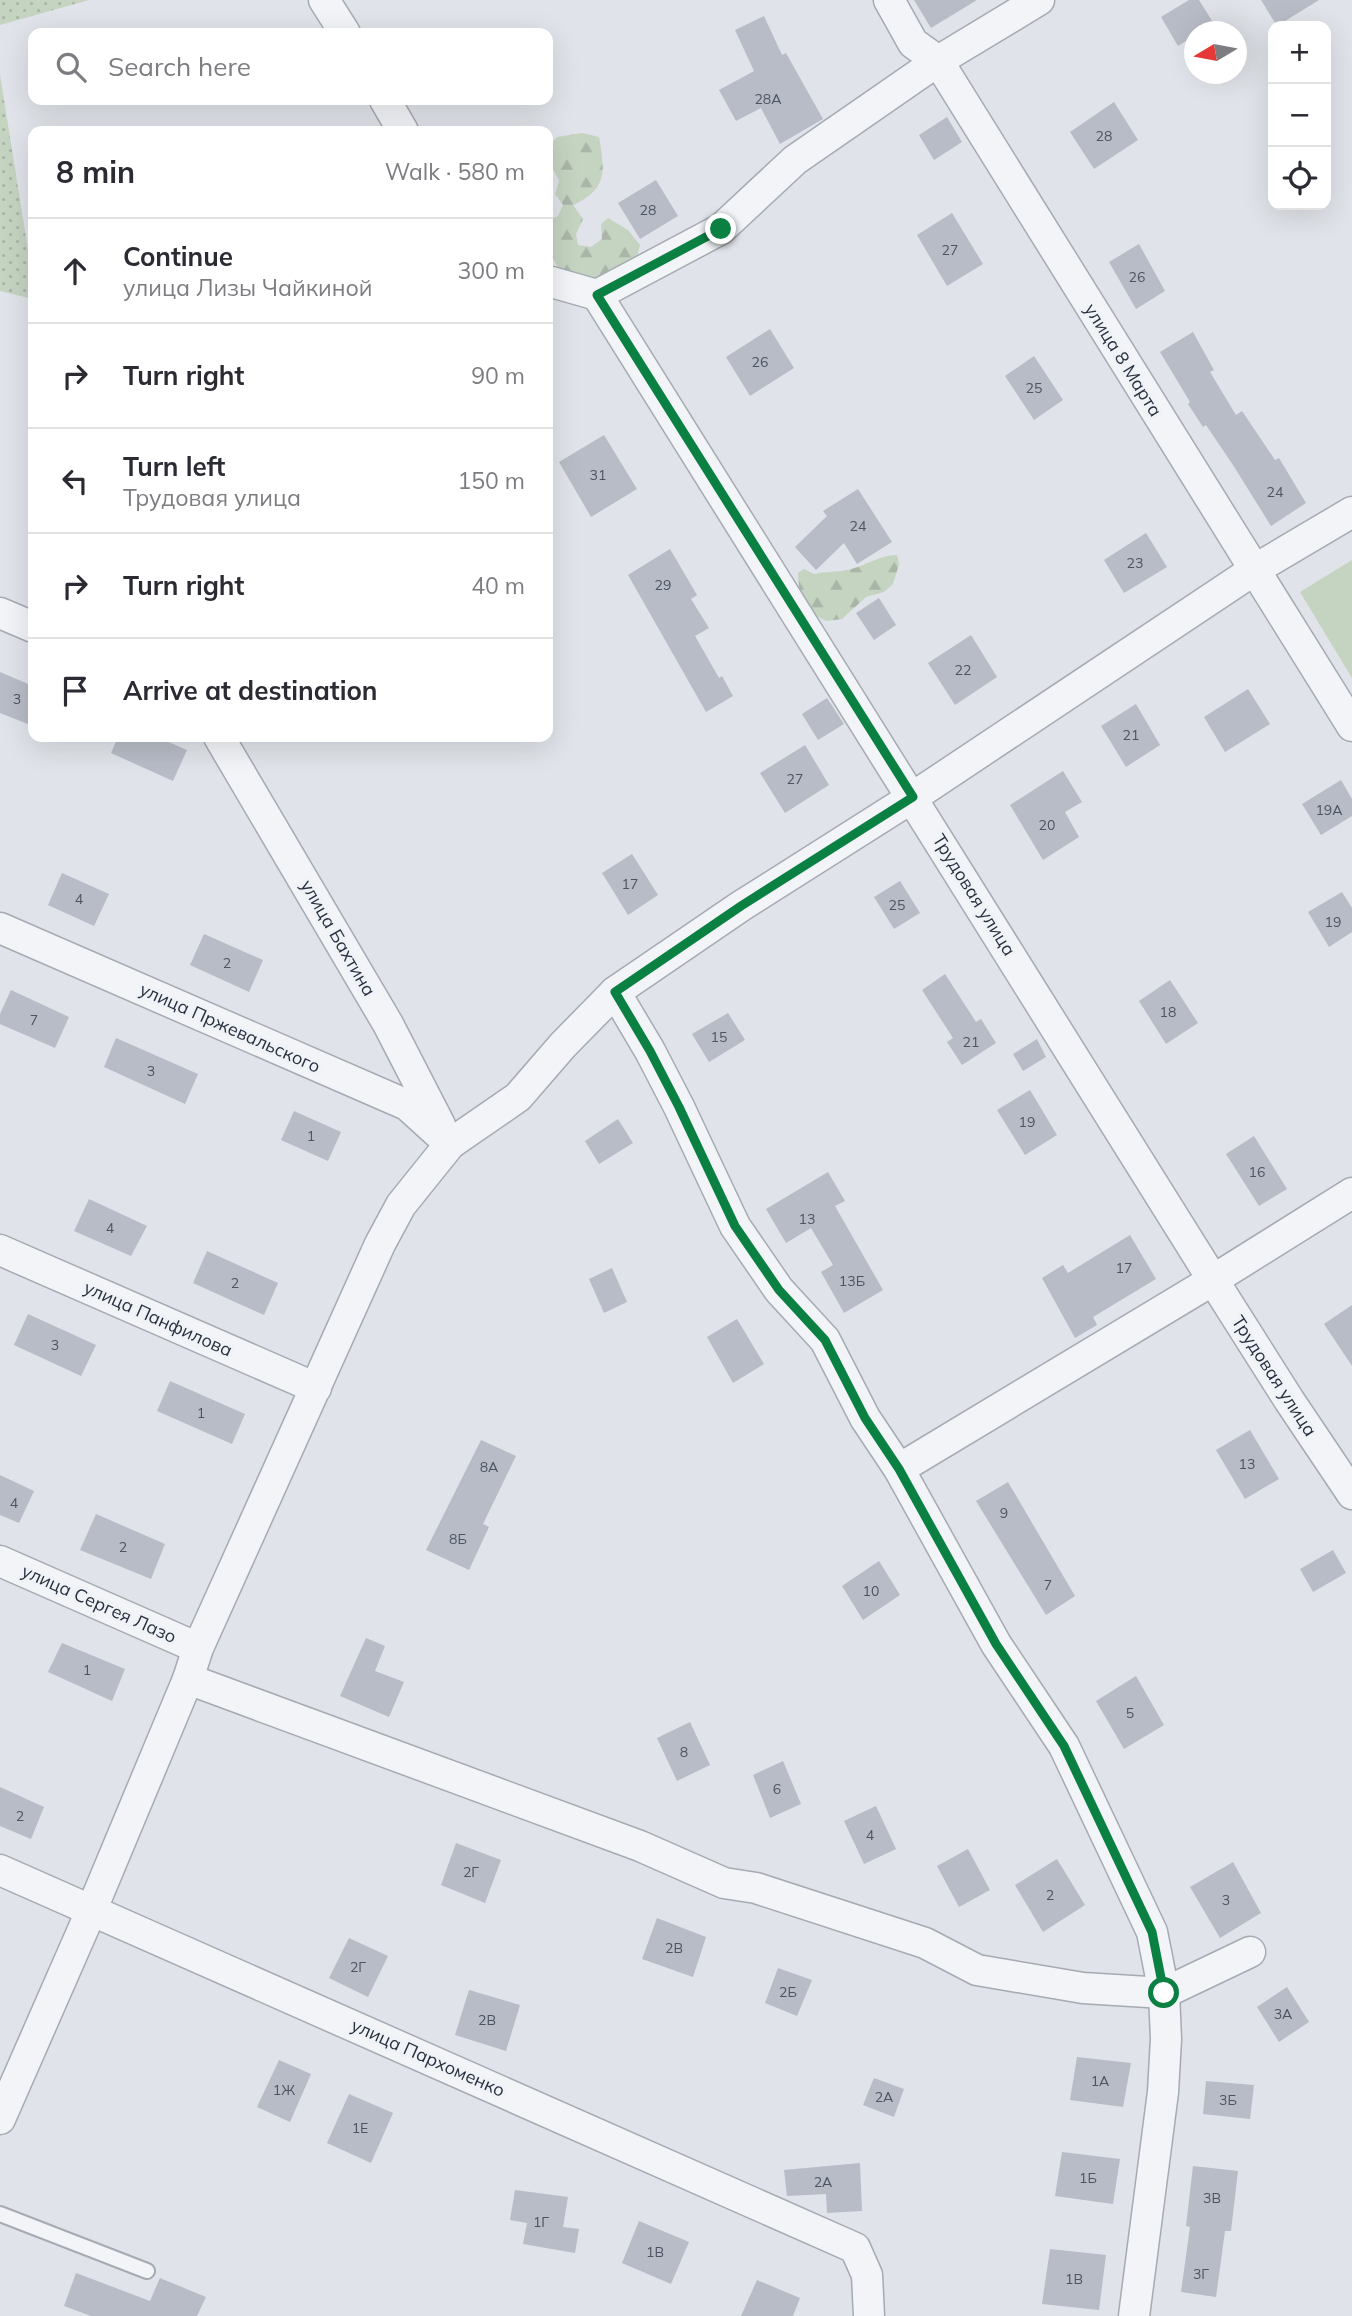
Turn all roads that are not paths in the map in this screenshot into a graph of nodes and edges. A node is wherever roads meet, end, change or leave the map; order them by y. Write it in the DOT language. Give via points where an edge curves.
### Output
graph roads {
  1 [pos="324,0"];
  2 [pos="889,0"];
  3 [pos="1039,0"];
  4 [pos="342,28"];
  5 [pos="938,61"];
  6 [pos="388,105"];
  7 [pos="400,126"];
  8 [pos="553,282"];
  9 [pos="597,295"];
  10 [pos="1352,512"];
  11 [pos="1254,570"];
  12 [pos="0,613"];
  13 [pos="28,625"];
  14 [pos="1352,726"];
  15 [pos="222,742"];
  16 [pos="913,797"];
  17 [pos="0,928"];
  18 [pos="615,992"];
  19 [pos="450,1144"];
  20 [pos="1352,1193"];
  21 [pos="0,1250"];
  22 [pos="1213,1280"];
  23 [pos="316,1388"];
  24 [pos="899,1469"];
  25 [pos="1352,1494"];
  26 [pos="0,1561"];
  27 [pos="198,1648"];
  28 [pos="188,1679"];
  29 [pos="0,1870"];
  30 [pos="92,1909"];
  31 [pos="1250,1952"];
  32 [pos="1164,1993"];
  33 [pos="0,2119"];
  34 [pos="0,2214"];
  35 [pos="147,2271"];
  36 [pos="869,2316"];
  37 [pos="1134,2316"];
  1 -- 4 [label="street"];
  2 -- 5 [label="street, улица 8 Марта" via="913,43"];
  3 -- 5 [label="street"];
  5 -- 9 [label="street" via="795,160 721,229"];
  5 -- 11 [label="street, улица 8 Марта"];
  6 -- 7 [label="street"];
  8 -- 9 [label="street"];
  9 -- 16 [label="street, Трудовая улица"];
  10 -- 11 [label="street"];
  11 -- 14 [label="street, улица 8 Марта"];
  11 -- 16 [label="street"];
  12 -- 13 [label="street"];
  15 -- 19 [label="street, улица Бахтина" via="388,1024"];
  16 -- 18 [label="street"];
  16 -- 22 [label="street, Трудовая улица"];
  17 -- 19 [label="street, улица Пржевальского" via="407,1105"];
  18 -- 19 [label="street" via="519,1097"];
  18 -- 24 [label="street" via="679,1107 735,1226 779,1290 825,1340 865,1418"];
  19 -- 23 [label="street" via="401,1205"];
  20 -- 22 [label="street"];
  21 -- 23 [label="street, улица Панфилова"];
  22 -- 24 [label="street"];
  22 -- 25 [label="street, Трудовая улица"];
  23 -- 27 [label="street"];
  24 -- 32 [label="street" via="996,1644 1064,1746 1152,1932"];
  26 -- 27 [label="street, улица Сергея Лазо"];
  27 -- 28 [label="street"];
  28 -- 30 [label="street"];
  28 -- 32 [label="street" via="640,1846 724,1883 757,1888 925,1943 977,1970 1083,1989"];
  29 -- 30 [label="street, улица Пархоменко"];
  30 -- 33 [label="street"];
  30 -- 36 [label="street, улица Пархоменко" via="855,2248 867,2275"];
  31 -- 32 [label="street"];
  32 -- 37 [label="street" via="1163,2092"];
  34 -- 35 [label="lane"];
}
